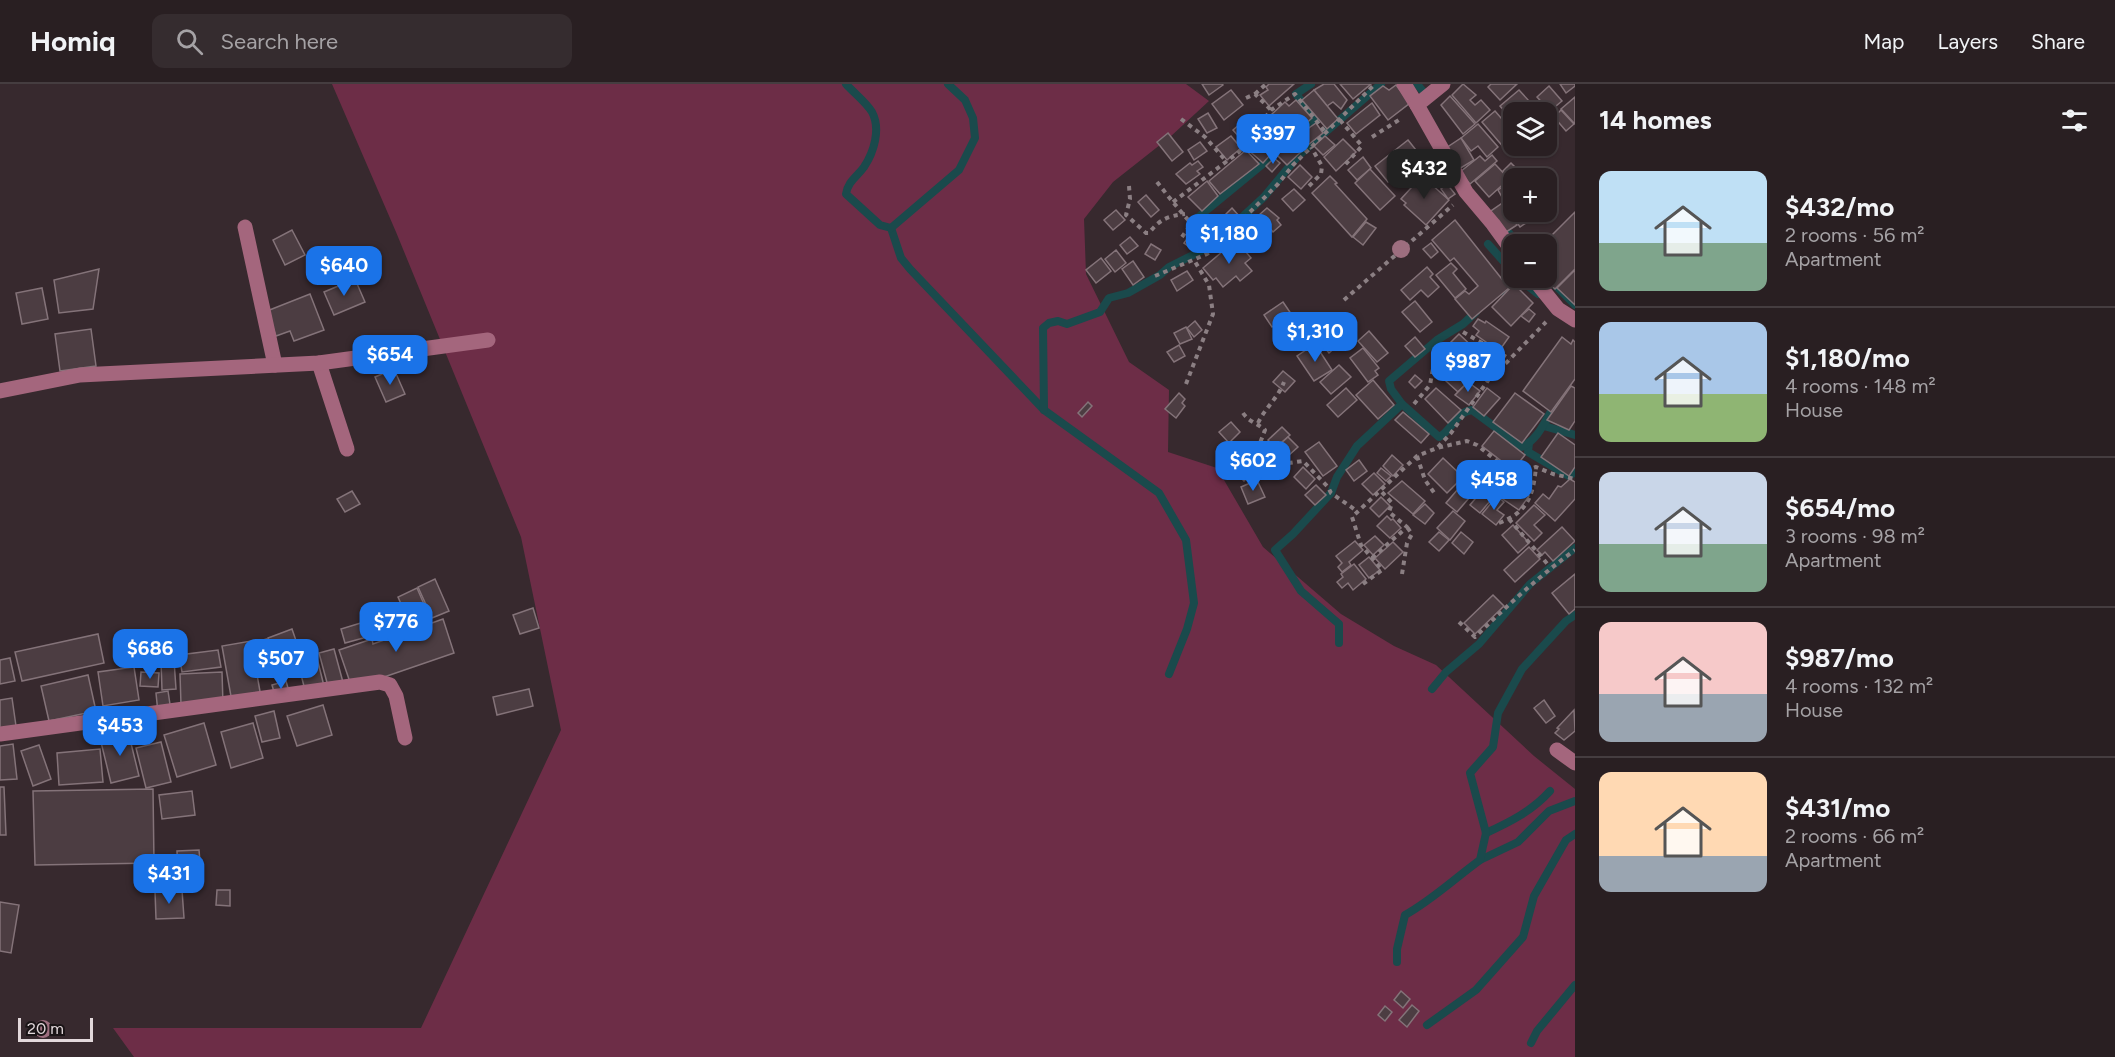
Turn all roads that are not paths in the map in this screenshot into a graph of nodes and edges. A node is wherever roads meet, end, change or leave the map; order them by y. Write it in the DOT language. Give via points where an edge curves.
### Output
graph roads {
  1 [pos="1404,84"];
  2 [pos="1443,84"];
  3 [pos="1417,105"];
  4 [pos="244,227"];
  5 [pos="1503,238"];
  6 [pos="1541,288"];
  7 [pos="1575,320"];
  8 [pos="488,340"];
  9 [pos="319,363"];
  10 [pos="275,365"];
  11 [pos="0,391"];
  12 [pos="347,449"];
  13 [pos="0,734"];
  14 [pos="405,738"];
  15 [pos="1557,750"];
  16 [pos="1575,764"];
  1 -- 3 [label="street"];
  2 -- 3 [label="street"];
  3 -- 5 [label="street" via="1466,192"];
  4 -- 10 [label="street"];
  6 -- 7 [label="street" via="1558,309"];
  8 -- 9 [label="street"];
  9 -- 10 [label="street"];
  9 -- 12 [label="street"];
  10 -- 11 [label="street" via="80,375"];
  13 -- 14 [label="street" via="380,682 390,685 396,696"];
  15 -- 16 [label="street"];
}
